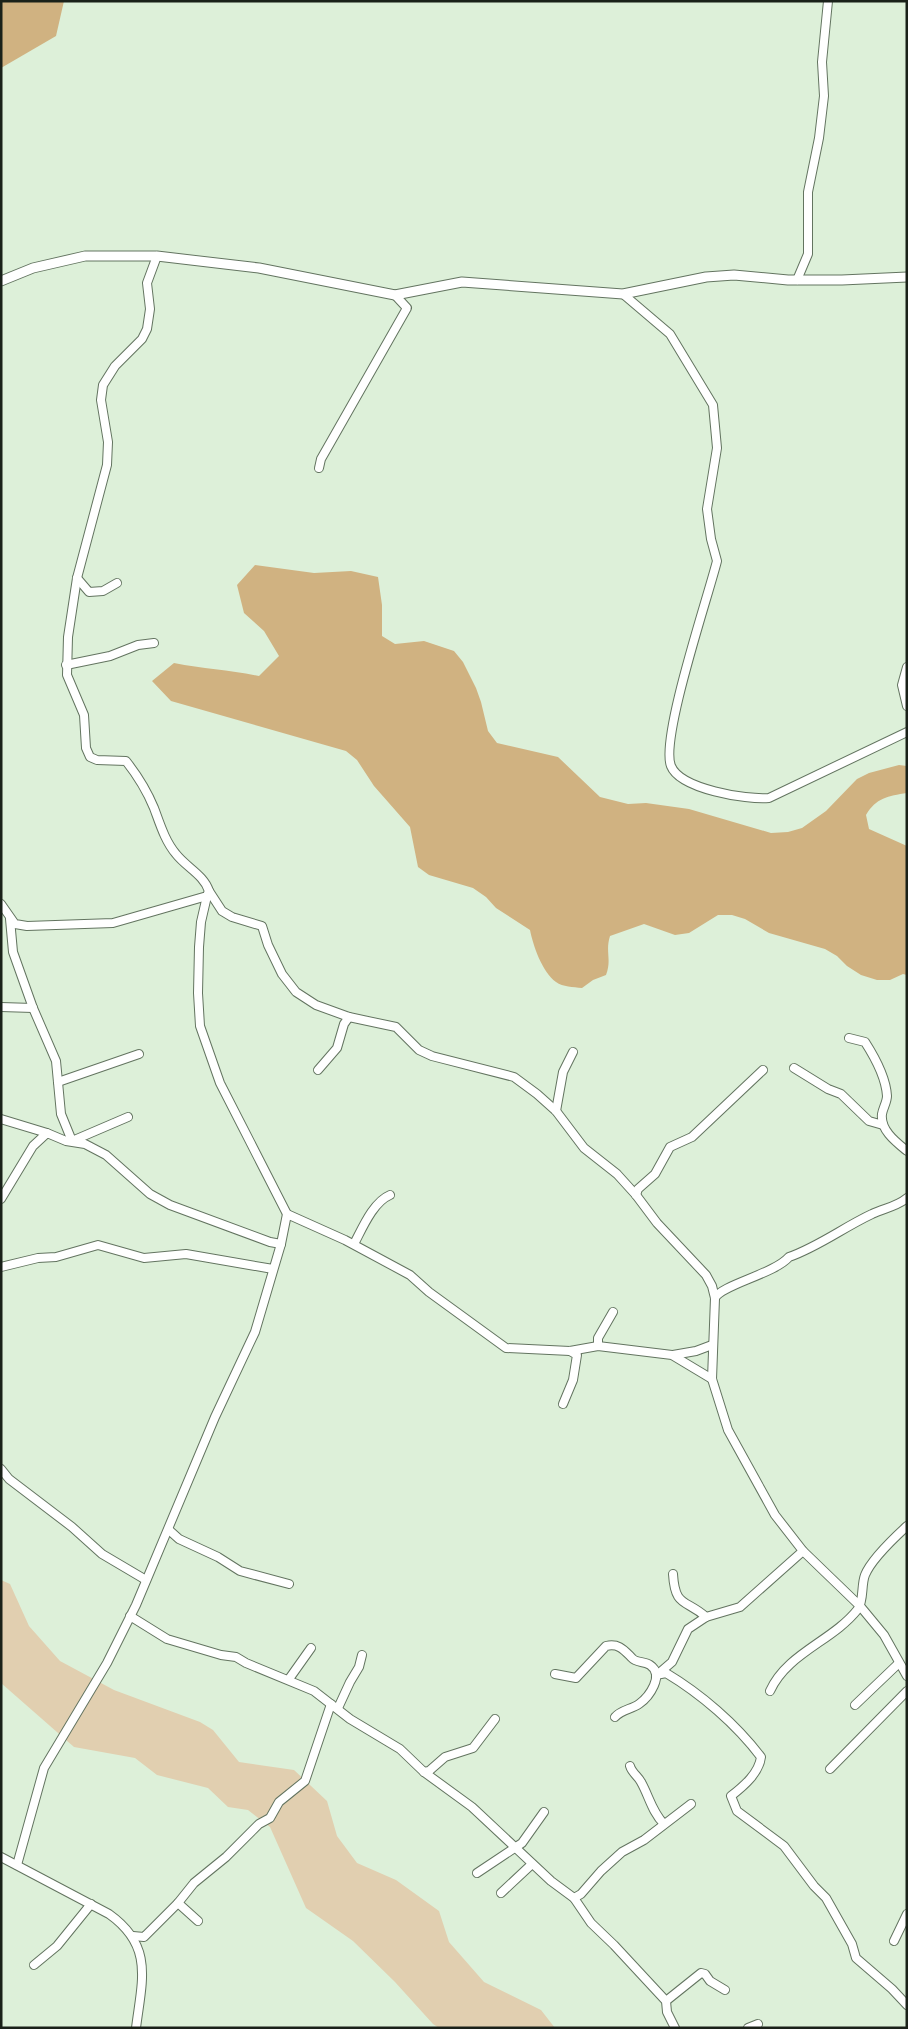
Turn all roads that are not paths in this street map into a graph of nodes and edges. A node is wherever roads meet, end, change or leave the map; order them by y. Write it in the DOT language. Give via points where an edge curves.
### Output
graph roads {
  1 [pos="828,1"];
  2 [pos="157,256"];
  3 [pos="907,277"];
  4 [pos="797,280"];
  5 [pos="1,282"];
  6 [pos="623,294"];
  7 [pos="395,295"];
  8 [pos="319,468"];
  9 [pos="77,578"];
  10 [pos="117,583"];
  11 [pos="154,643"];
  12 [pos="66,665"];
  13 [pos="907,667"];
  14 [pos="907,706"];
  15 [pos="907,732"];
  16 [pos="208,893"];
  17 [pos="1,904"];
  18 [pos="10,919"];
  19 [pos="1,1007"];
  20 [pos="32,1008"];
  21 [pos="349,1017"];
  22 [pos="849,1038"];
  23 [pos="572,1052"];
  24 [pos="139,1054"];
  25 [pos="794,1068"];
  26 [pos="318,1070"];
  27 [pos="764,1070"];
  28 [pos="58,1082"];
  29 [pos="556,1110"];
  30 [pos="128,1117"];
  31 [pos="1,1120"];
  32 [pos="883,1125"];
  33 [pos="46,1133"];
  34 [pos="72,1141"];
  35 [pos="907,1151"];
  36 [pos="3,1194"];
  37 [pos="636,1194"];
  38 [pos="390,1195"];
  39 [pos="907,1198"];
  40 [pos="287,1214"];
  41 [pos="282,1244"];
  42 [pos="354,1244"];
  43 [pos="1,1267"];
  44 [pos="273,1269"];
  45 [pos="715,1298"];
  46 [pos="613,1312"];
  47 [pos="598,1346"];
  48 [pos="712,1346"];
  49 [pos="570,1351"];
  50 [pos="672,1355"];
  51 [pos="712,1379"];
  52 [pos="564,1404"];
  53 [pos="1,1469"];
  54 [pos="907,1526"];
  55 [pos="169,1530"];
  56 [pos="803,1551"];
  57 [pos="673,1574"];
  58 [pos="146,1580"];
  59 [pos="289,1584"];
  60 [pos="860,1606"];
  61 [pos="130,1616"];
  62 [pos="706,1617"];
  63 [pos="311,1648"];
  64 [pos="362,1655"];
  65 [pos="899,1662"];
  66 [pos="556,1674"];
  67 [pos="656,1675"];
  68 [pos="907,1676"];
  69 [pos="289,1679"];
  70 [pos="770,1691"];
  71 [pos="907,1691"];
  72 [pos="855,1705"];
  73 [pos="335,1706"];
  74 [pos="615,1717"];
  75 [pos="495,1719"];
  76 [pos="630,1766"];
  77 [pos="830,1769"];
  78 [pos="424,1772"];
  79 [pos="691,1804"];
  80 [pos="544,1812"];
  81 [pos="664,1824"];
  82 [pos="516,1848"];
  83 [pos="1,1857"];
  84 [pos="532,1864"];
  85 [pos="17,1865"];
  86 [pos="477,1874"];
  87 [pos="502,1892"];
  88 [pos="574,1898"];
  89 [pos="91,1904"];
  90 [pos="178,1904"];
  91 [pos="907,1914"];
  92 [pos="198,1921"];
  93 [pos="133,1936"];
  94 [pos="894,1941"];
  95 [pos="34,1965"];
  96 [pos="725,1990"];
  97 [pos="666,2001"];
  98 [pos="907,2005"];
  99 [pos="758,2024"];
  100 [pos="136,2028"];
  101 [pos="675,2028"];
  102 [pos="748,2028"];
  1 -- 4 [label="street" via="822,62 824,96 808,192 808,254"];
  2 -- 5 [label="street" via="85,256 33,268"];
  2 -- 7 [label="street" via="259,268"];
  2 -- 9 [label="street" via="147,283 150,309 147,329 103,385 100,400 108,442 107,465"];
  3 -- 4 [label="street"];
  4 -- 6 [label="street" via="734,275 706,277"];
  6 -- 7 [label="street" via="462,282"];
  6 -- 15 [label="street" via="670,334 713,405 717,430 707,509 717,561 675,713 668,752 674,773 722,793 769,798"];
  7 -- 8 [label="street" via="407,308 321,459"];
  9 -- 10 [label="street" via="89,592 103,591"];
  9 -- 12 [label="street"];
  11 -- 12 [label="street"];
  12 -- 16 [label="street" via="84,715 86,748 90,757 126,761 153,806 167,841 207,884"];
  13 -- 14 [label="street" via="902,685"];
  16 -- 18 [label="street" via="113,923 27,926 15,924"];
  16 -- 21 [label="street" via="232,918 262,926 282,974 296,992 316,1005"];
  16 -- 40 [label="street" via="199,947 200,1026 220,1083"];
  17 -- 18 [label="street"];
  18 -- 20 [label="street" via="13,952"];
  19 -- 20 [label="street"];
  20 -- 28 [label="street" via="56,1061"];
  21 -- 26 [label="street" via="337,1048"];
  21 -- 29 [label="street" via="396,1027 419,1050 432,1056 514,1077"];
  22 -- 32 [label="street" via="865,1042 876,1060 887,1096"];
  23 -- 29 [label="street"];
  24 -- 28 [label="street"];
  25 -- 32 [label="street" via="841,1094 869,1121"];
  27 -- 37 [label="street" via="692,1136 670,1147 655,1174"];
  28 -- 34 [label="street" via="61,1114"];
  29 -- 37 [label="street" via="584,1148"];
  30 -- 34 [label="street"];
  31 -- 33 [label="street"];
  32 -- 35 [label="street" via="893,1140"];
  33 -- 34 [label="street"];
  33 -- 36 [label="street" via="33,1146"];
  34 -- 41 [label="street" via="106,1155 150,1194 170,1205"];
  37 -- 45 [label="street" via="657,1223 706,1276"];
  38 -- 42 [label="street" via="372,1213"];
  39 -- 45 [label="street" via="789,1257 761,1275 721,1292"];
  40 -- 41 [label="street"];
  40 -- 42 [label="street"];
  41 -- 44 [label="street"];
  42 -- 49 [label="street" via="410,1276 506,1348"];
  43 -- 44 [label="street" via="98,1245 144,1258 186,1254"];
  44 -- 55 [label="street" via="255,1332 215,1417"];
  45 -- 48 [label="street"];
  46 -- 47 [label="street" via="598,1338"];
  47 -- 49 [label="street"];
  47 -- 50 [label="street"];
  48 -- 50 [label="street"];
  48 -- 51 [label="street"];
  49 -- 52 [label="street" via="577,1355 573,1380"];
  50 -- 51 [label="street"];
  51 -- 56 [label="street" via="728,1430 775,1515"];
  53 -- 58 [label="street" via="102,1554"];
  54 -- 60 [label="street" via="870,1565"];
  55 -- 58 [label="street"];
  55 -- 59 [label="street" via="178,1539 240,1571"];
  56 -- 60 [label="street"];
  56 -- 62 [label="street" via="740,1607"];
  57 -- 62 [label="street" via="676,1594 688,1607 696,1608"];
  58 -- 61 [label="street"];
  60 -- 65 [label="street" via="884,1635"];
  60 -- 70 [label="street" via="843,1626 814,1644 776,1676"];
  61 -- 69 [label="street" via="167,1639 236,1657"];
  61 -- 85 [label="street" via="107,1663 44,1768"];
  62 -- 67 [label="street" via="688,1629 672,1662"];
  63 -- 69 [label="street"];
  64 -- 73 [label="street" via="359,1667"];
  65 -- 68 [label="street"];
  65 -- 72 [label="street"];
  66 -- 67 [label="street" via="576,1678 610,1645 622,1648 633,1660 650,1665"];
  67 -- 74 [label="street" via="656,1683 644,1700"];
  67 -- 98 [label="street" via="666,1673 684,1684 727,1720 761,1756 760,1765 745,1785 731,1796 737,1811 784,1846 826,1898 852,1944 856,1958"];
  69 -- 73 [label="street"];
  71 -- 77 [label="street"];
  73 -- 78 [label="street" via="350,1720 400,1749"];
  73 -- 90 [label="street" via="305,1781 278,1802 270,1818 259,1824 194,1883"];
  75 -- 78 [label="street" via="473,1748 441,1759"];
  76 -- 81 [label="street"];
  78 -- 82 [label="street" via="472,1807"];
  79 -- 81 [label="street"];
  80 -- 82 [label="street"];
  81 -- 88 [label="street" via="622,1852"];
  82 -- 84 [label="street"];
  82 -- 86 [label="street"];
  83 -- 85 [label="street"];
  84 -- 87 [label="street"];
  84 -- 88 [label="street"];
  85 -- 89 [label="street"];
  88 -- 97 [label="street" via="591,1923"];
  89 -- 93 [label="street" via="124,1924"];
  89 -- 95 [label="street" via="57,1946"];
  90 -- 92 [label="street"];
  90 -- 93 [label="street" via="144,1937"];
  91 -- 94 [label="street"];
  93 -- 100 [label="street" via="139,1951 142,1976"];
  96 -- 97 [label="street" via="701,1973"];
  97 -- 101 [label="street" via="667,2012"];
  99 -- 102 [label="street"];
}
